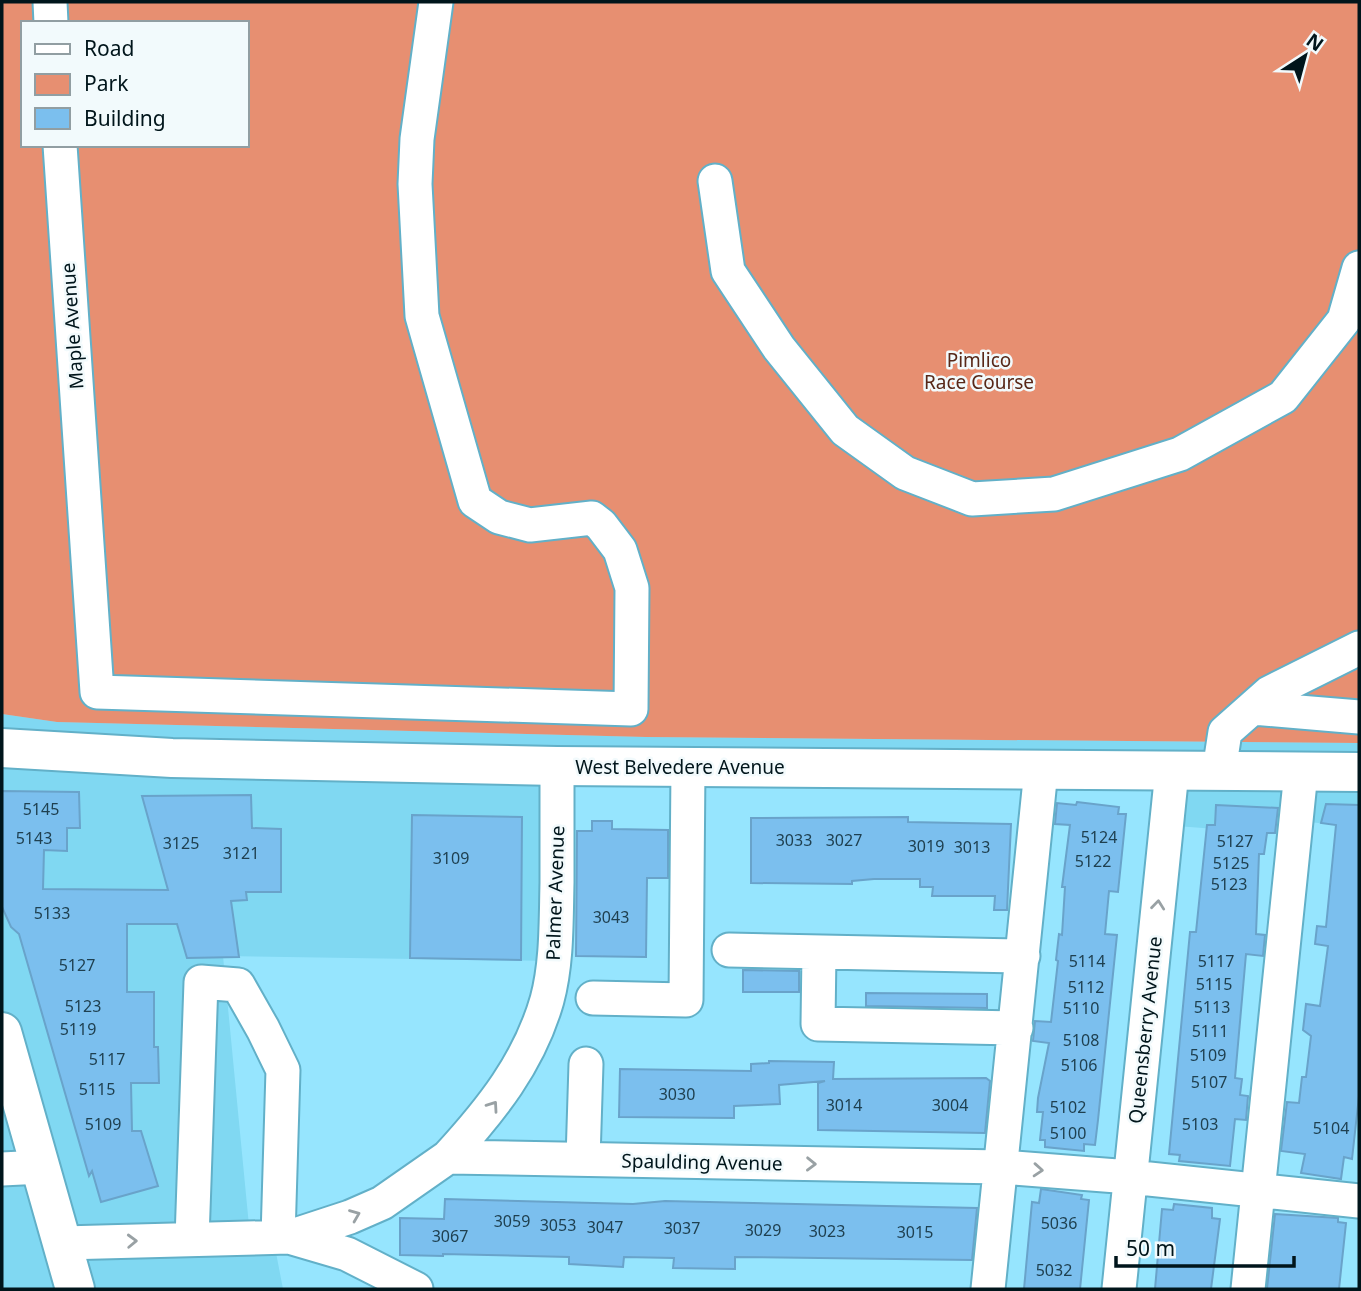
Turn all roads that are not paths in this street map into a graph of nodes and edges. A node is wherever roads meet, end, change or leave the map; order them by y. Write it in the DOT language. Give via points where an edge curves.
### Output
graph roads {
  1 [pos="50,2"];
  2 [pos="436,2"];
  3 [pos="51,21"];
  4 [pos="60,147"];
  5 [pos="715,181"];
  6 [pos="1359,268"];
  7 [pos="1359,648"];
  8 [pos="1253,708"];
  9 [pos="1359,717"];
  10 [pos="2,748"];
  11 [pos="557,766"];
  12 [pos="688,767"];
  13 [pos="1041,770"];
  14 [pos="1172,771"];
  15 [pos="1219,771"];
  16 [pos="1301,772"];
  17 [pos="1359,772"];
  18 [pos="729,950"];
  19 [pos="818,952"];
  20 [pos="1023,956"];
  21 [pos="593,998"];
  22 [pos="1016,1028"];
  23 [pos="2,1032"];
  24 [pos="586,1064"];
  25 [pos="448,1157"];
  26 [pos="583,1159"];
  27 [pos="42,1167"];
  28 [pos="1002,1167"];
  29 [pos="2,1169"];
  30 [pos="1130,1177"];
  31 [pos="1258,1191"];
  32 [pos="1359,1201"];
  33 [pos="284,1237"];
  34 [pos="192,1239"];
  35 [pos="63,1243"];
  36 [pos="75,1289"];
  37 [pos="416,1289"];
  38 [pos="427,1289"];
  39 [pos="988,1289"];
  40 [pos="1119,1289"];
  41 [pos="1248,1289"];
  1 -- 3 [label="street"];
  2 -- 4 [label="street, Maple Avenue" via="417,139 422,316 475,501 499,517 530,525 592,519 620,550 632,588 631,709 97,692"];
  5 -- 6 [label="street" via="728,271 787,358 845,430 905,473 972,499 1054,494 1180,454 1283,397 1344,320"];
  7 -- 8 [label="street" via="1269,693"];
  8 -- 9 [label="street"];
  8 -- 15 [label="street" via="1225,732"];
  10 -- 11 [label="main road, West Belvedere Avenue" via="172,758"];
  11 -- 12 [label="main road, West Belvedere Avenue"];
  25 -- 11 [label="street, Palmer Avenue, one-way" via="486,1116 514,1076 547,1000 556,924"];
  12 -- 13 [label="main road, West Belvedere Avenue"];
  12 -- 21 [label="street" via="686,1000"];
  13 -- 14 [label="main road, West Belvedere Avenue"];
  13 -- 20 [label="street"];
  14 -- 15 [label="main road, West Belvedere Avenue"];
  30 -- 14 [label="street, Queensberry Avenue, one-way"];
  15 -- 16 [label="main road, West Belvedere Avenue"];
  16 -- 17 [label="main road, West Belvedere Avenue"];
  16 -- 31 [label="street"];
  18 -- 19 [label="street"];
  19 -- 20 [label="street"];
  19 -- 22 [label="street" via="818,1024"];
  20 -- 22 [label="street"];
  22 -- 28 [label="street"];
  23 -- 27 [label="main road"];
  24 -- 26 [label="street"];
  25 -- 26 [label="street, Spaulding Avenue"];
  33 -- 25 [label="street, one-way" via="382,1203"];
  26 -- 28 [label="street, Spaulding Avenue, one-way"];
  27 -- 29 [label="street"];
  27 -- 35 [label="main road"];
  28 -- 30 [label="street, Spaulding Avenue, one-way"];
  28 -- 39 [label="street"];
  30 -- 31 [label="street, Spaulding Avenue"];
  30 -- 40 [label="street, Queensberry Avenue"];
  31 -- 32 [label="street, Spaulding Avenue"];
  31 -- 41 [label="street"];
  33 -- 34 [label="street"];
  33 -- 34 [label="street" via="283,1070 238,985 201,982"];
  33 -- 37 [label="street" via="347,1254"];
  35 -- 34 [label="street, one-way"];
  35 -- 36 [label="main road"];
  37 -- 38 [label="street"];
}
